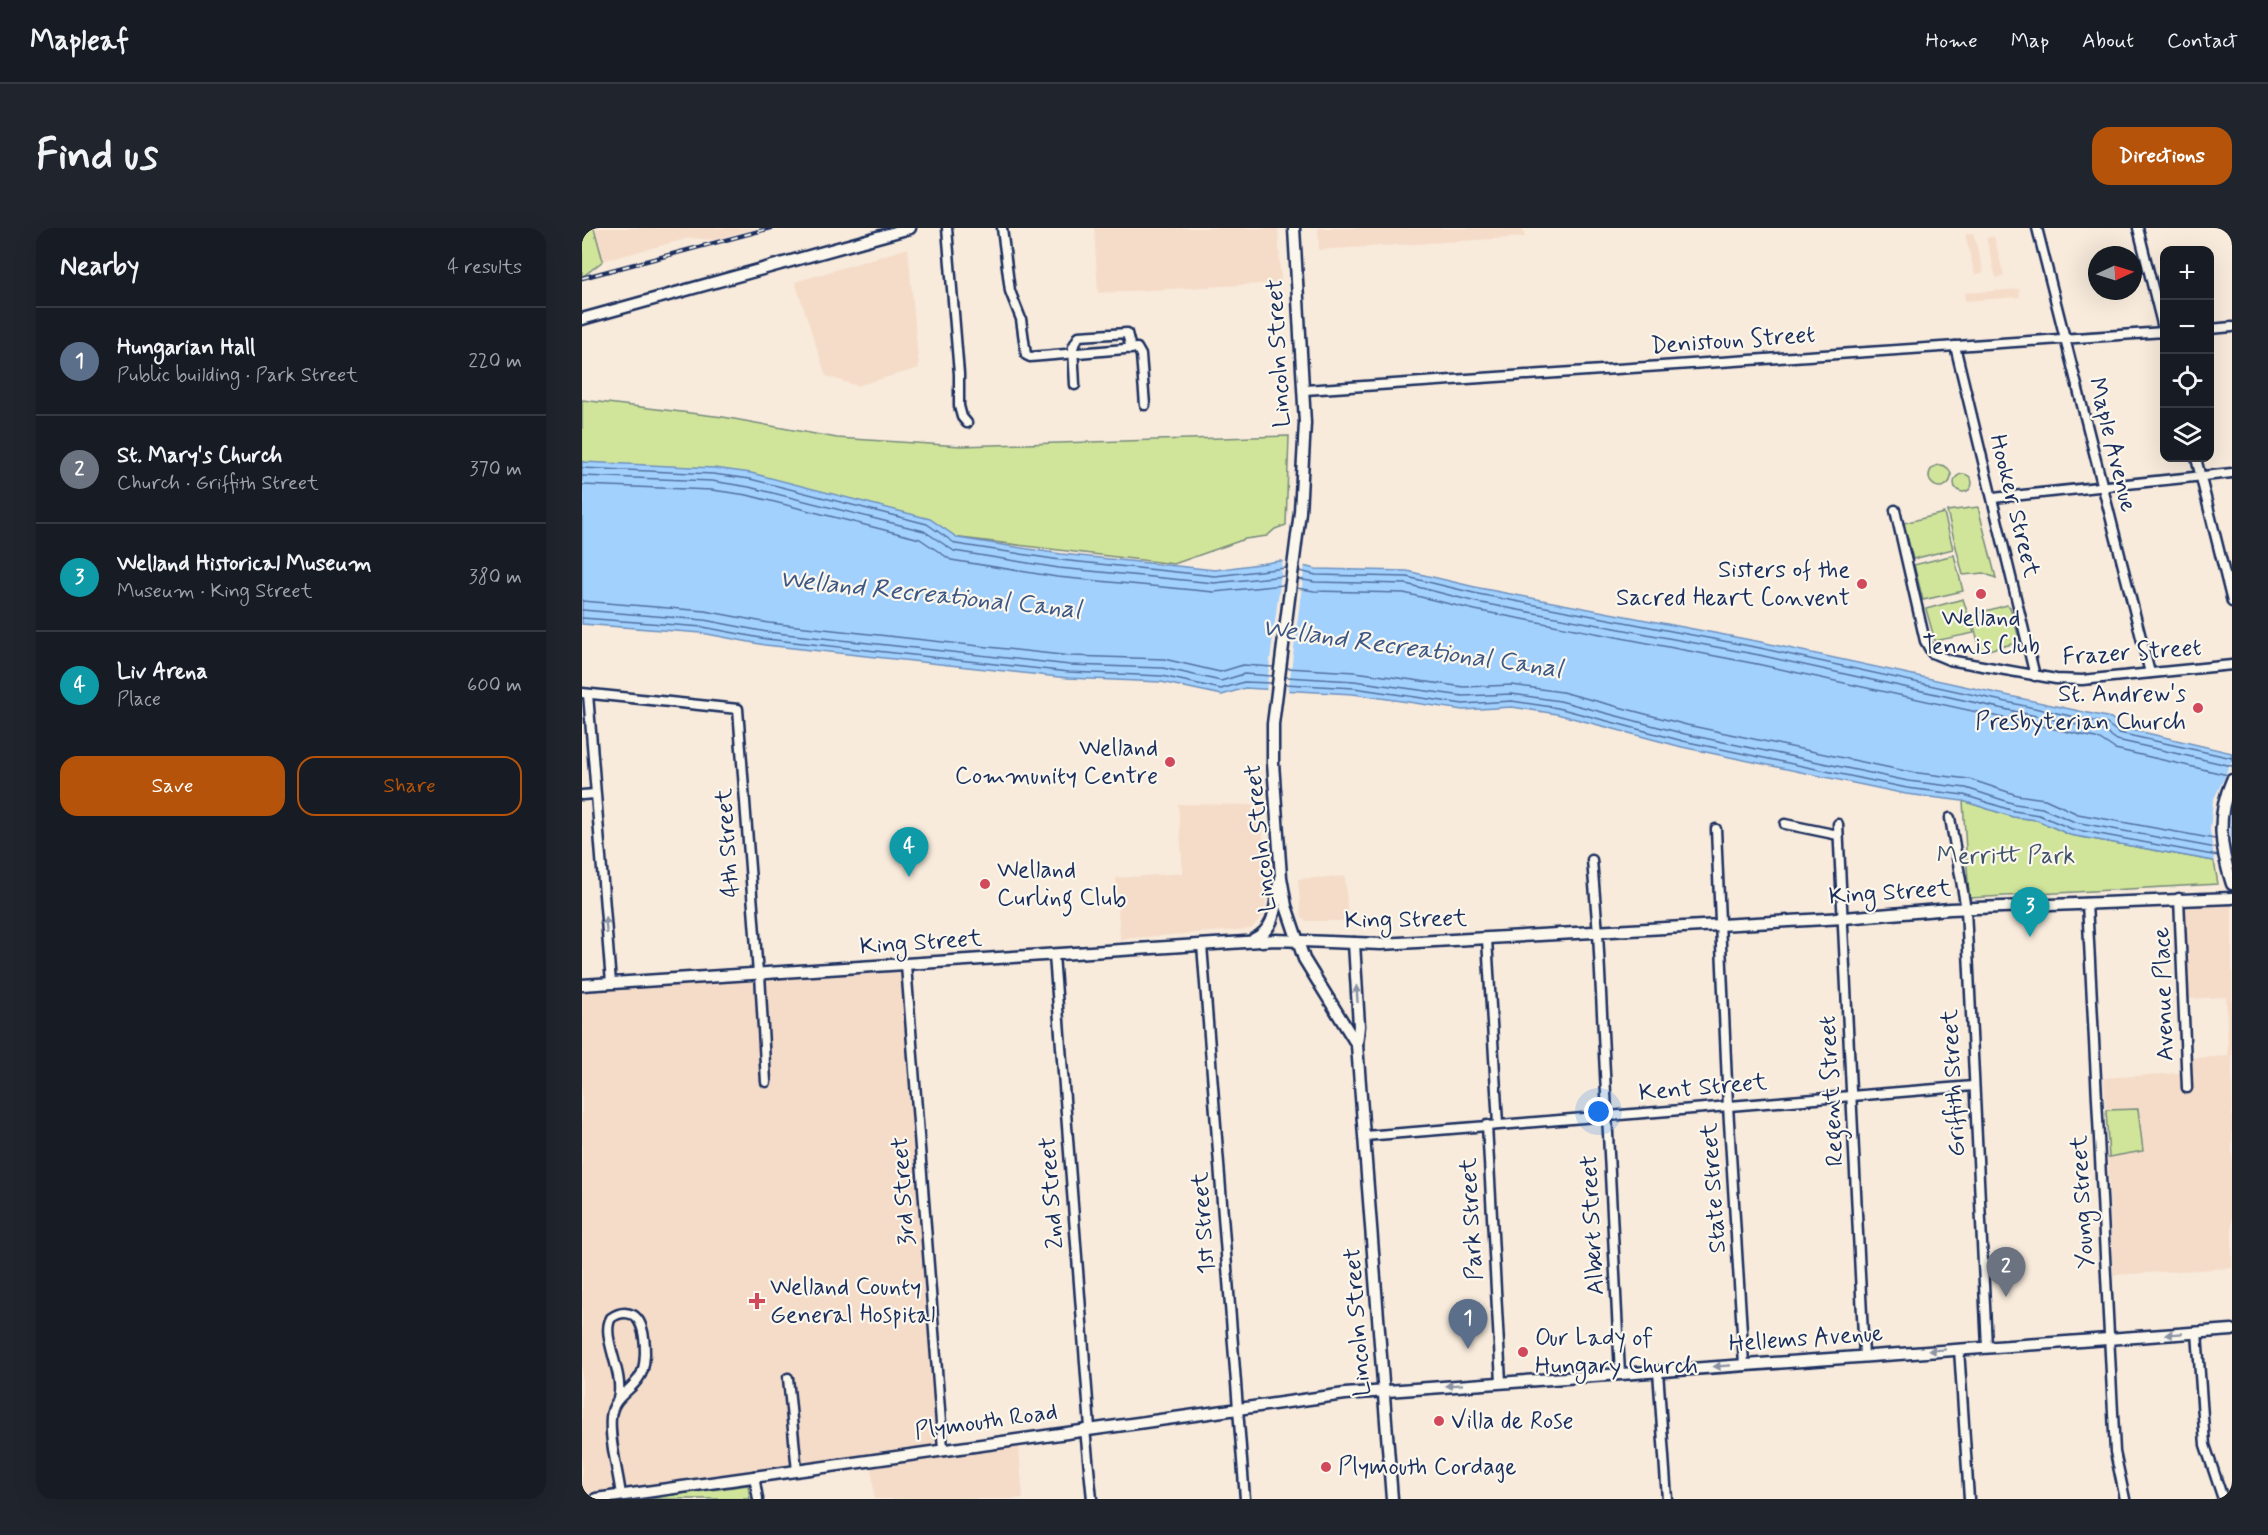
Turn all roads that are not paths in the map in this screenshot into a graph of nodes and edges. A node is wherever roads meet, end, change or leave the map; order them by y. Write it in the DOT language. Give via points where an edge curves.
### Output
graph roads {
  1 [pos="910,228"];
  2 [pos="947,228"];
  3 [pos="1002,228"];
  4 [pos="1294,228"];
  5 [pos="2037,228"];
  6 [pos="2138,228"];
  7 [pos="2160,316"];
  8 [pos="582,319"];
  9 [pos="2232,327"];
  10 [pos="2214,329"];
  11 [pos="2160,332"];
  12 [pos="2065,339"];
  13 [pos="1955,346"];
  14 [pos="1131,349"];
  15 [pos="1072,353"];
  16 [pos="1075,385"];
  17 [pos="1305,390"];
  18 [pos="1146,405"];
  19 [pos="968,423"];
  20 [pos="2197,462"];
  21 [pos="2232,473"];
  22 [pos="2201,477"];
  23 [pos="2103,487"];
  24 [pos="1993,498"];
  25 [pos="1895,510"];
  26 [pos="2232,602"];
  27 [pos="2232,664"];
  28 [pos="2150,673"];
  29 [pos="2035,676"];
  30 [pos="585,693"];
  31 [pos="2232,780"];
  32 [pos="595,794"];
  33 [pos="582,795"];
  34 [pos="1950,818"];
  35 [pos="1785,824"];
  36 [pos="1838,824"];
  37 [pos="1716,829"];
  38 [pos="1838,835"];
  39 [pos="1592,860"];
  40 [pos="1281,877"];
  41 [pos="2230,879"];
  42 [pos="2179,898"];
  43 [pos="2232,898"];
  44 [pos="2087,903"];
  45 [pos="1966,909"];
  46 [pos="1844,918"];
  47 [pos="1721,925"];
  48 [pos="1598,933"];
  49 [pos="1487,939"];
  50 [pos="1297,940"];
  51 [pos="1248,941"];
  52 [pos="1354,944"];
  53 [pos="1202,945"];
  54 [pos="1054,955"];
  55 [pos="906,965"];
  56 [pos="759,974"];
  57 [pos="611,983"];
  58 [pos="582,985"];
  59 [pos="1357,1045"];
  60 [pos="766,1082"];
  61 [pos="1973,1086"];
  62 [pos="2187,1088"];
  63 [pos="1851,1096"];
  64 [pos="1728,1106"];
  65 [pos="1607,1116"];
  66 [pos="1498,1124"];
  67 [pos="1487,1125"];
  68 [pos="1365,1136"];
  69 [pos="2232,1330"];
  70 [pos="2197,1332"];
  71 [pos="2109,1338"];
  72 [pos="1987,1347"];
  73 [pos="1959,1349"];
  74 [pos="1864,1356"];
  75 [pos="1744,1365"];
  76 [pos="1658,1371"];
  77 [pos="1620,1374"];
  78 [pos="788,1378"];
  79 [pos="1501,1382"];
  80 [pos="1384,1391"];
  81 [pos="618,1398"];
  82 [pos="1238,1408"];
  83 [pos="1088,1429"];
  84 [pos="943,1449"];
  85 [pos="796,1471"];
  86 [pos="754,1476"];
  87 [pos="621,1495"];
  88 [pos="596,1499"];
  89 [pos="758,1499"];
  90 [pos="1092,1499"];
  91 [pos="1245,1499"];
  92 [pos="1392,1499"];
  93 [pos="1667,1499"];
  94 [pos="1969,1499"];
  95 [pos="2125,1499"];
  96 [pos="2223,1499"];
  1 -- 8 [label="main road"];
  2 -- 19 [label="street" via="960,374 959,406"];
  3 -- 15 [label="street" via="1010,291 1021,319 1026,355"];
  4 -- 17 [label="main road, Lincoln Street"];
  5 -- 12 [label="street, Maple Avenue"];
  6 -- 7 [label="street"];
  9 -- 10 [label="street"];
  11 -- 12 [label="street, Denistoun Street"];
  12 -- 13 [label="street, Denistoun Street"];
  12 -- 23 [label="street, Maple Avenue"];
  13 -- 17 [label="street, Denistoun Street"];
  13 -- 24 [label="street, Hooker Street"];
  14 -- 15 [label="street"];
  14 -- 15 [label="street" via="1127,333 1085,335 1076,339"];
  14 -- 18 [label="street" via="1137,348 1141,353"];
  15 -- 16 [label="street"];
  17 -- 40 [label="main road, Lincoln Street" via="1304,473 1276,702 1273,763"];
  20 -- 22 [label="street"];
  21 -- 22 [label="street"];
  22 -- 23 [label="street"];
  22 -- 26 [label="street"];
  23 -- 24 [label="street"];
  23 -- 28 [label="street, Maple Avenue"];
  24 -- 29 [label="street, Hooker Street"];
  25 -- 29 [label="street, Frazer Street" via="1932,653 1949,660"];
  27 -- 28 [label="street, Frazer Street"];
  28 -- 29 [label="street, Frazer Street" via="2074,680"];
  30 -- 32 [label="street"];
  30 -- 56 [label="street, 4th Street" via="738,708"];
  31 -- 41 [label="main road" via="2220,824"];
  32 -- 33 [label="street"];
  57 -- 32 [label="street, one-way"];
  34 -- 45 [label="street, Griffith Street"];
  35 -- 38 [label="street"];
  36 -- 38 [label="street, Regent Street"];
  37 -- 47 [label="street, State Street"];
  38 -- 46 [label="street, Regent Street"];
  39 -- 48 [label="street, Albert Street"];
  40 -- 50 [label="main road, Lincoln Street"];
  40 -- 51 [label="main road" via="1270,927"];
  42 -- 43 [label="main road, King Street"];
  42 -- 44 [label="main road, King Street"];
  42 -- 62 [label="street, Avenue Place"];
  44 -- 45 [label="main road, King Street"];
  44 -- 71 [label="street, Young Street"];
  45 -- 46 [label="main road, King Street"];
  45 -- 61 [label="street, Griffith Street"];
  46 -- 47 [label="main road, King Street"];
  46 -- 63 [label="street, Regent Street"];
  47 -- 48 [label="main road, King Street"];
  47 -- 64 [label="street, State Street"];
  48 -- 49 [label="main road, King Street"];
  48 -- 65 [label="street, Albert Street"];
  49 -- 52 [label="main road, King Street"];
  49 -- 66 [label="street, Park Street"];
  50 -- 51 [label="main road, King Street"];
  50 -- 52 [label="main road, King Street"];
  50 -- 59 [label="main road, Lincoln Street" via="1304,959"];
  51 -- 53 [label="main road, King Street"];
  59 -- 52 [label="main road, one-way"];
  53 -- 54 [label="main road, King Street"];
  53 -- 82 [label="street, 1st Street"];
  54 -- 55 [label="main road, King Street"];
  54 -- 83 [label="street, 2nd Street"];
  55 -- 56 [label="main road, King Street"];
  55 -- 84 [label="street, 3rd Street"];
  56 -- 57 [label="main road, King Street"];
  56 -- 60 [label="street, 4th Street"];
  57 -- 58 [label="main road, King Street"];
  59 -- 68 [label="main road, Lincoln Street"];
  61 -- 63 [label="street, Kent Street"];
  61 -- 72 [label="street, Griffith Street"];
  63 -- 64 [label="street, Kent Street"];
  63 -- 74 [label="street, Regent Street"];
  64 -- 65 [label="street, Kent Street"];
  64 -- 75 [label="street, State Street"];
  65 -- 66 [label="street, Kent Street"];
  65 -- 77 [label="street, Albert Street"];
  66 -- 67 [label="street, Kent Street"];
  67 -- 68 [label="street, Kent Street"];
  67 -- 79 [label="street, Park Street"];
  68 -- 80 [label="main road, Lincoln Street"];
  69 -- 70 [label="main road, Hellems Avenue"];
  70 -- 71 [label="main road, Hellems Avenue, one-way"];
  70 -- 96 [label="street" via="2205,1445"];
  71 -- 72 [label="main road, Hellems Avenue"];
  71 -- 95 [label="street, Young Street" via="2115,1452"];
  72 -- 73 [label="main road, Hellems Avenue"];
  73 -- 74 [label="main road, Hellems Avenue, one-way"];
  73 -- 94 [label="street"];
  74 -- 75 [label="main road, Hellems Avenue"];
  75 -- 76 [label="main road, Hellems Avenue, one-way"];
  76 -- 77 [label="main road, Hellems Avenue"];
  76 -- 93 [label="street"];
  77 -- 79 [label="main road, Hellems Avenue"];
  78 -- 85 [label="street"];
  79 -- 80 [label="main road, Hellems Avenue, one-way"];
  80 -- 82 [label="main road, Plymouth Road"];
  80 -- 92 [label="main road, Lincoln Street"];
  81 -- 81 [label="street" via="638,1380 644,1366 641,1324 623,1313 611,1318 607,1327 620,1378"];
  81 -- 87 [label="street" via="611,1422"];
  82 -- 83 [label="main road, Plymouth Road"];
  82 -- 91 [label="street, 1st Street"];
  83 -- 84 [label="main road, Plymouth Road"];
  83 -- 90 [label="street, 2nd Street"];
  84 -- 85 [label="main road, Plymouth Road"];
  85 -- 86 [label="main road, Plymouth Road"];
  86 -- 87 [label="main road, Plymouth Road"];
  86 -- 89 [label="street"];
  87 -- 88 [label="main road, Plymouth Road"];
}
